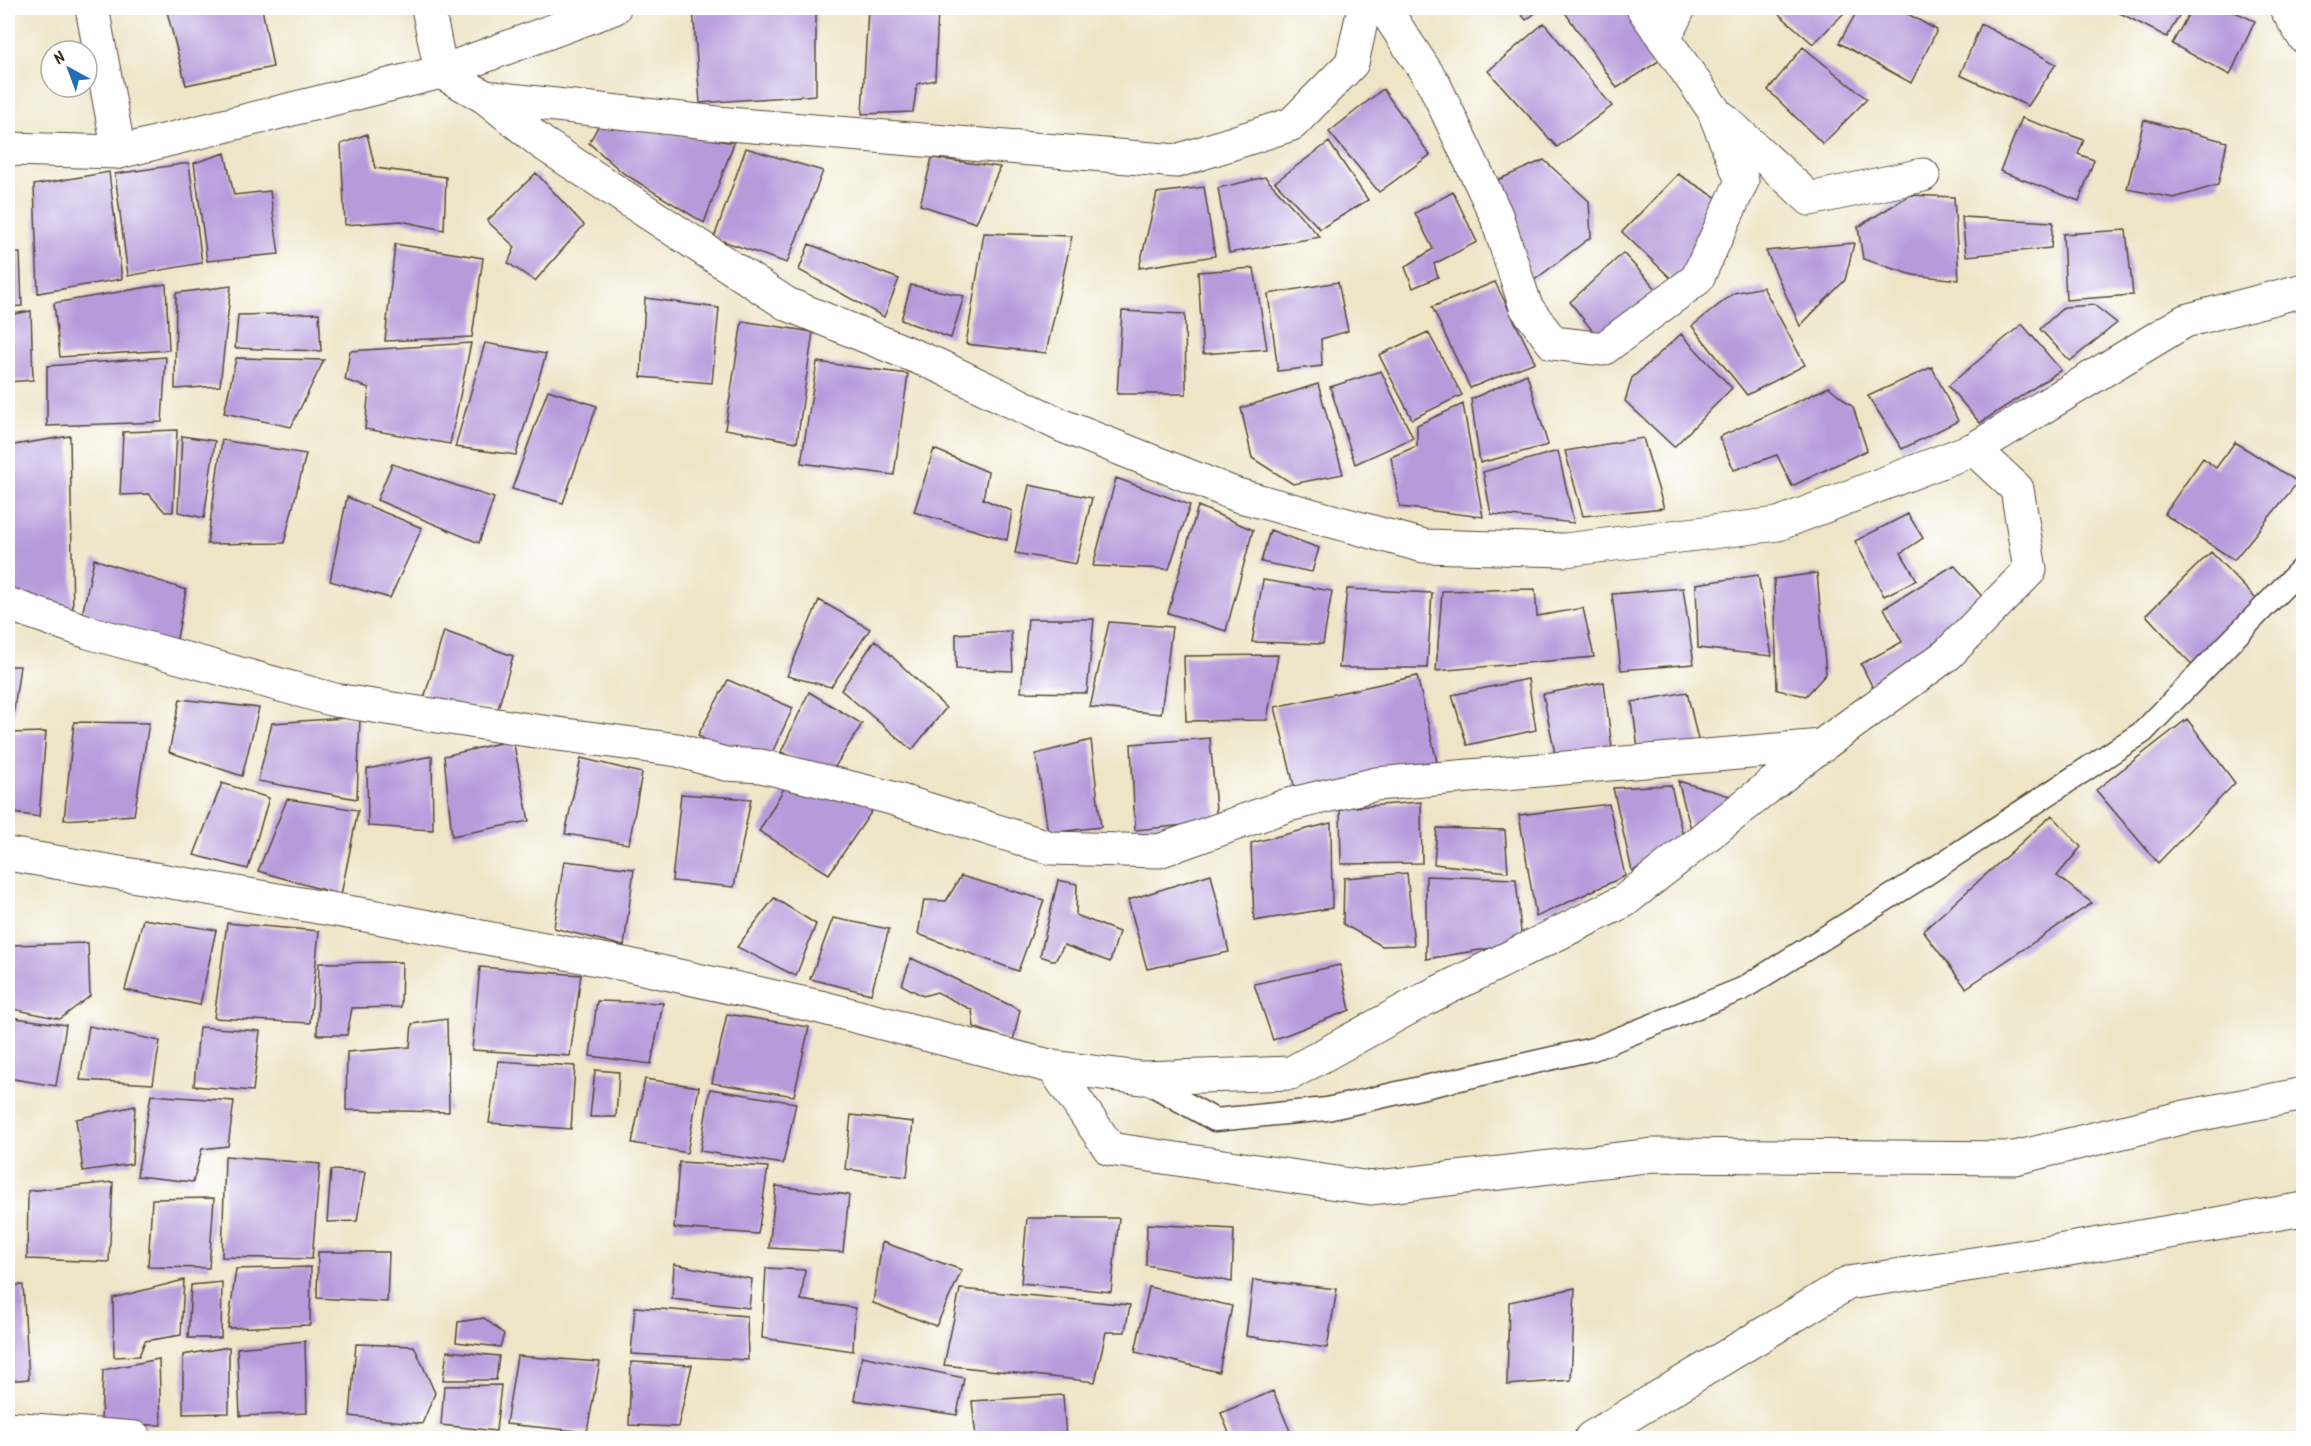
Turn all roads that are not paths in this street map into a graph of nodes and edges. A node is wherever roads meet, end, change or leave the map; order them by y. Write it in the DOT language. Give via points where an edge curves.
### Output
graph roads {
  1 [pos="92,8"];
  2 [pos="428,8"];
  3 [pos="614,8"];
  4 [pos="1364,8"];
  5 [pos="1384,8"];
  6 [pos="1643,8"];
  7 [pos="1679,8"];
  8 [pos="2286,8"];
  9 [pos="2304,37"];
  10 [pos="1665,39"];
  11 [pos="441,72"];
  12 [pos="485,97"];
  13 [pos="1713,109"];
  14 [pos="8,149"];
  15 [pos="119,152"];
  16 [pos="1923,175"];
  17 [pos="2304,290"];
  18 [pos="1974,449"];
  19 [pos="2304,566"];
  20 [pos="8,604"];
  21 [pos="1822,746"];
  22 [pos="8,854"];
  23 [pos="1053,1067"];
  24 [pos="1140,1078"];
  25 [pos="2304,1094"];
  26 [pos="2304,1209"];
  27 [pos="8,1428"];
  28 [pos="135,1438"];
  29 [pos="1591,1438"];
  1 -- 15 [label="street"];
  2 -- 11 [label="street"];
  3 -- 11 [label="street"];
  4 -- 12 [label="street" via="1352,63 1292,124 1177,161 717,123"];
  5 -- 13 [label="street" via="1434,84 1497,215 1526,308 1553,343 1603,349 1696,279 1743,181"];
  6 -- 10 [label="street"];
  7 -- 10 [label="street"];
  8 -- 9 [label="street"];
  10 -- 13 [label="street"];
  11 -- 12 [label="street"];
  11 -- 15 [label="street"];
  12 -- 18 [label="street" via="542,143 787,304 939,366 1063,426 1237,495 1424,546 1565,550 1778,524"];
  13 -- 16 [label="street" via="1810,199"];
  14 -- 15 [label="street"];
  17 -- 18 [label="street" via="2185,321"];
  18 -- 21 [label="street" via="2017,489 2030,570 1948,654"];
  19 -- 24 [label="lane" via="2143,732 1914,882 1742,988 1593,1049 1327,1109 1215,1120"];
  20 -- 21 [label="street" via="88,632 335,700 678,750 725,764 761,766 888,797 1051,848 1159,851 1288,805 1376,784"];
  21 -- 24 [label="street" via="1624,901 1427,998 1291,1073"];
  22 -- 23 [label="street" via="629,965 820,1006"];
  23 -- 24 [label="street"];
  23 -- 25 [label="street" via="1110,1149 1370,1188 1654,1155 2015,1158"];
  26 -- 29 [label="street" via="1848,1283"];
  27 -- 28 [label="street"];
}
